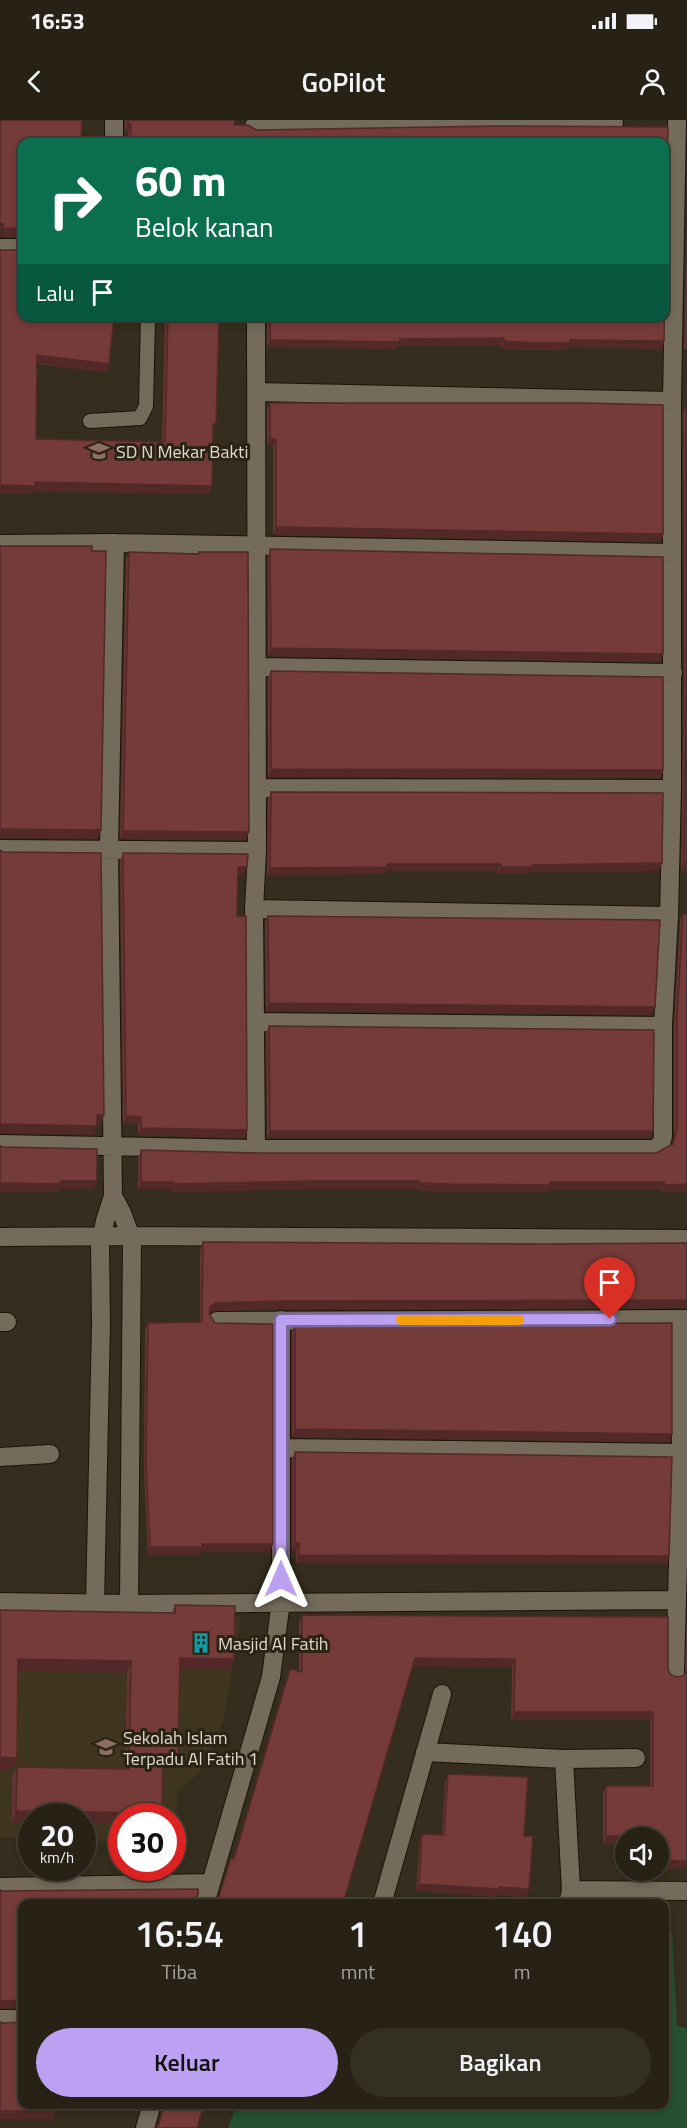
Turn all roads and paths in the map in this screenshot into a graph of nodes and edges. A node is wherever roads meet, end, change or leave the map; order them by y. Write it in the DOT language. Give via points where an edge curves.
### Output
graph roads {
  1 [pos="114,120"];
  2 [pos="677,120"];
  3 [pos="494,121"];
  4 [pos="566,121"];
  5 [pos="372,123"];
  6 [pos="614,123"];
  7 [pos="254,130"];
  8 [pos="114,138"];
  9 [pos="0,248"];
  10 [pos="18,248"];
  11 [pos="670,249"];
  12 [pos="148,321"];
  13 [pos="256,321"];
  14 [pos="257,392"];
  15 [pos="672,401"];
  16 [pos="90,421"];
  17 [pos="115,543"];
  18 [pos="0,544"];
  19 [pos="257,546"];
  20 [pos="672,552"];
  21 [pos="258,667"];
  22 [pos="674,673"];
  23 [pos="256,788"];
  24 [pos="672,789"];
  25 [pos="0,849"];
  26 [pos="109,850"];
  27 [pos="257,851"];
  28 [pos="254,909"];
  29 [pos="669,916"];
  30 [pos="256,1022"];
  31 [pos="663,1026"];
  32 [pos="0,1144"];
  33 [pos="113,1146"];
  34 [pos="256,1149"];
  35 [pos="113,1196"];
  36 [pos="101,1236"];
  37 [pos="132,1236"];
  38 [pos="0,1237"];
  39 [pos="687,1239"];
  40 [pos="684,1319"];
  41 [pos="281,1320"];
  42 [pos="217,1321"];
  43 [pos="131,1323"];
  44 [pos="101,1324"];
  45 [pos="281,1448"];
  46 [pos="681,1453"];
  47 [pos="50,1454"];
  48 [pos="0,1457"];
  49 [pos="676,1600"];
  50 [pos="281,1601"];
  51 [pos="0,1602"];
  52 [pos="95,1604"];
  53 [pos="129,1604"];
  54 [pos="675,1673"];
  55 [pos="442,1694"];
  56 [pos="425,1752"];
  57 [pos="636,1758"];
  58 [pos="564,1759"];
  59 [pos="211,1883"];
  60 [pos="0,1887"];
  61 [pos="687,1890"];
  62 [pos="569,1897"];
  63 [pos="206,1899"];
  64 [pos="383,1899"];
  65 [pos="0,2019"];
  66 [pos="18,2019"];
  67 [pos="151,2109"];
  68 [pos="145,2128"];
  1 -- 8 [label="street"];
  2 -- 11 [label="street"];
  3 -- 4 [label="street"];
  3 -- 5 [label="street"];
  4 -- 6 [label="street"];
  5 -- 7 [label="street"];
  9 -- 10 [label="street"];
  11 -- 15 [label="street"];
  12 -- 16 [label="lane" via="146,406 140,418"];
  13 -- 14 [label="street"];
  14 -- 15 [label="street"];
  14 -- 19 [label="street"];
  15 -- 20 [label="street"];
  17 -- 18 [label="street"];
  17 -- 19 [label="street"];
  17 -- 26 [label="street"];
  19 -- 20 [label="street"];
  19 -- 21 [label="street"];
  20 -- 22 [label="street"];
  21 -- 22 [label="street"];
  21 -- 23 [label="street"];
  22 -- 24 [label="street"];
  23 -- 24 [label="street"];
  23 -- 27 [label="street"];
  24 -- 29 [label="street"];
  25 -- 26 [label="street"];
  26 -- 27 [label="street"];
  26 -- 33 [label="street"];
  27 -- 28 [label="street"];
  28 -- 29 [label="street"];
  28 -- 30 [label="street"];
  29 -- 31 [label="street"];
  30 -- 31 [label="street"];
  30 -- 34 [label="street"];
  31 -- 34 [label="street" via="663,1136 661,1145 653,1149"];
  32 -- 33 [label="street"];
  33 -- 34 [label="street"];
  33 -- 35 [label="street"];
  35 -- 36 [label="street"];
  35 -- 37 [label="street"];
  36 -- 37 [label="street"];
  36 -- 38 [label="street"];
  36 -- 44 [label="street"];
  37 -- 39 [label="street"];
  37 -- 43 [label="street"];
  40 -- 41 [label="street"];
  40 -- 46 [label="street"];
  41 -- 42 [label="street"];
  41 -- 45 [label="street"];
  43 -- 44 [label="street"];
  43 -- 53 [label="street"];
  44 -- 52 [label="street"];
  45 -- 46 [label="street"];
  45 -- 50 [label="street"];
  46 -- 49 [label="street"];
  47 -- 48 [label="street"];
  49 -- 50 [label="street"];
  49 -- 54 [label="street"];
  50 -- 53 [label="street"];
  50 -- 59 [label="street" via="271,1677"];
  51 -- 52 [label="street"];
  52 -- 53 [label="street"];
  55 -- 56 [label="street"];
  56 -- 58 [label="street"];
  56 -- 64 [label="street"];
  57 -- 58 [label="street"];
  58 -- 62 [label="street"];
  59 -- 60 [label="street"];
  59 -- 63 [label="street"];
  61 -- 62 [label="street"];
  65 -- 66 [label="street"];
  67 -- 68 [label="street"];
}
